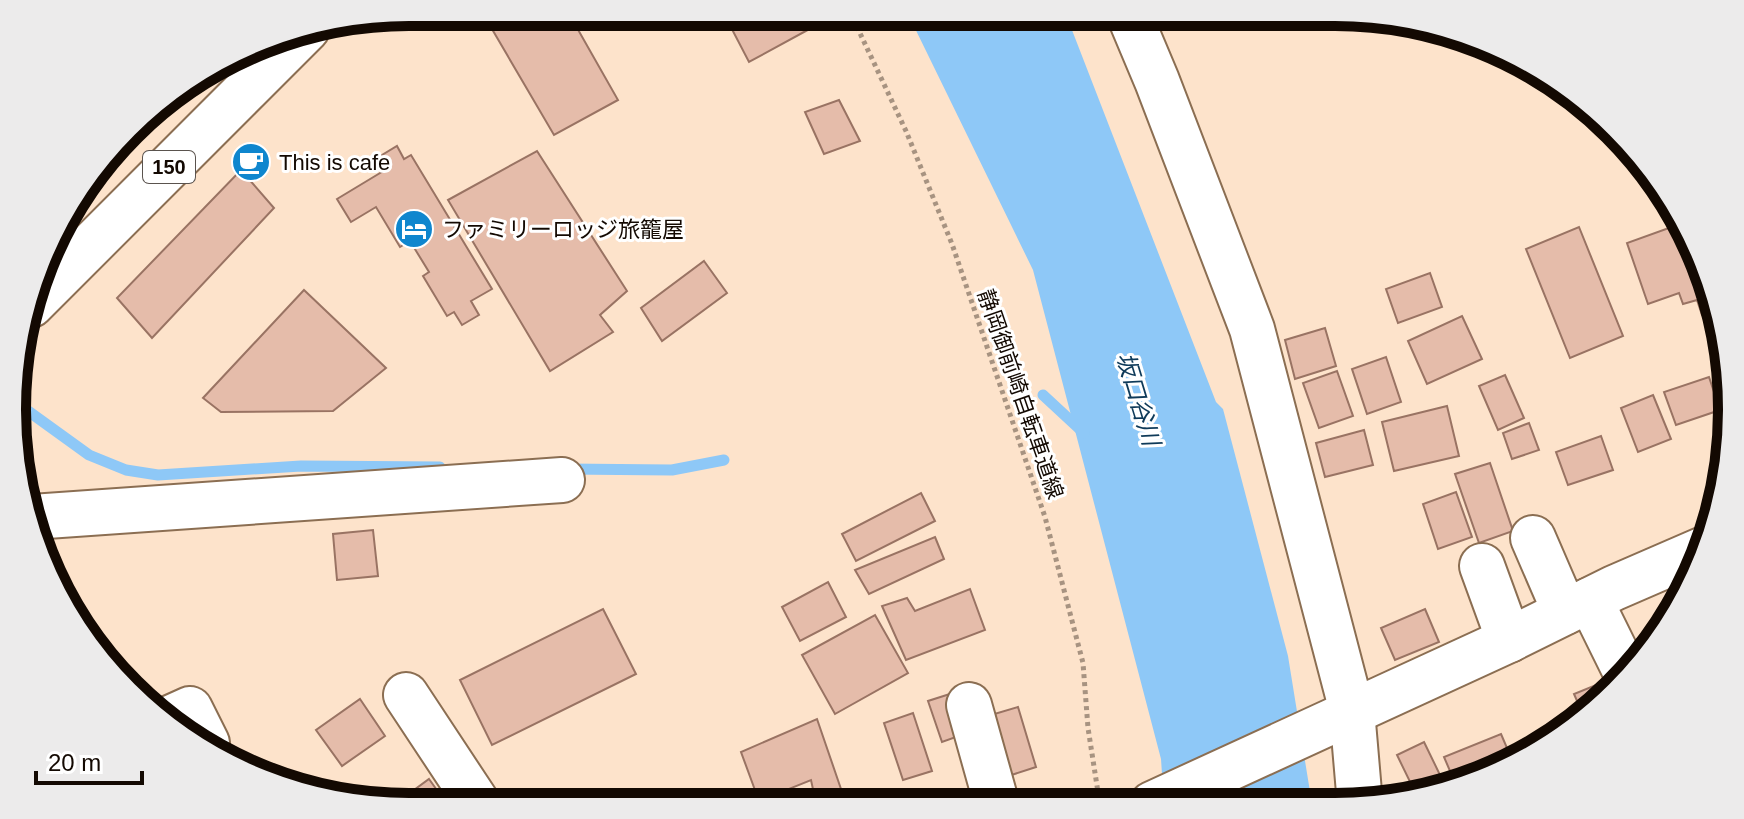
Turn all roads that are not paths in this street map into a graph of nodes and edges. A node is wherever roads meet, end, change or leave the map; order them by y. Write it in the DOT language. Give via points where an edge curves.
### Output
graph roads {
  1 [pos="1134,26"];
  2 [pos="292,44"];
  3 [pos="44,292"];
  4 [pos="562,480"];
  5 [pos="41,516"];
  6 [pos="1533,538"];
  7 [pos="1689,556"];
  8 [pos="1482,566"];
  9 [pos="1578,606"];
  10 [pos="1509,640"];
  11 [pos="1620,665"];
  12 [pos="406,695"];
  13 [pos="969,705"];
  14 [pos="177,715"];
  15 [pos="1343,716"];
  16 [pos="201,731"];
  17 [pos="1358,792"];
  18 [pos="471,793"];
  19 [pos="994,793"];
  20 [pos="1176,793"];
  1 -- 15 [label="main road" via="1252,329"];
  2 -- 3 [label="main road, 150"];
  4 -- 5 [label="main road"];
  6 -- 9 [label="main road"];
  7 -- 9 [label="main road"];
  8 -- 10 [label="main road"];
  9 -- 10 [label="main road"];
  9 -- 11 [label="main road"];
  10 -- 15 [label="main road"];
  12 -- 18 [label="main road"];
  13 -- 19 [label="main road"];
  14 -- 16 [label="main road" via="190,709"];
  15 -- 17 [label="main road"];
  15 -- 20 [label="main road"];
}
